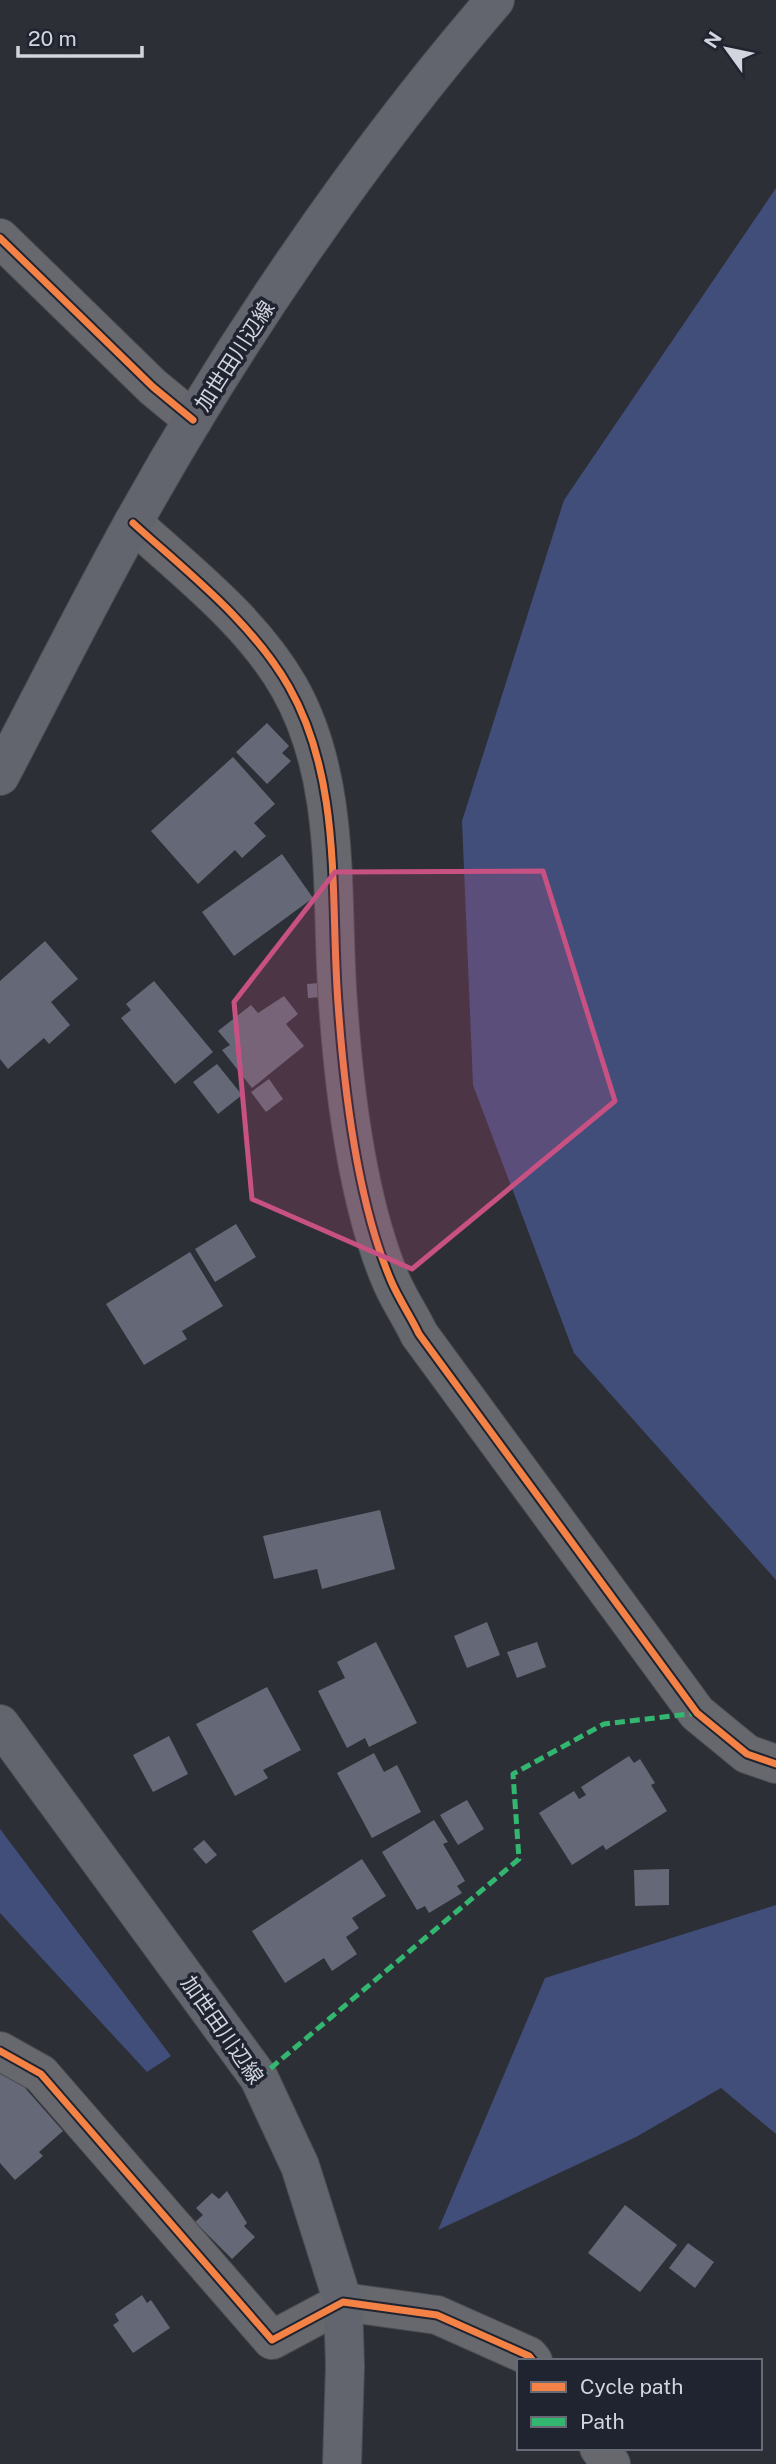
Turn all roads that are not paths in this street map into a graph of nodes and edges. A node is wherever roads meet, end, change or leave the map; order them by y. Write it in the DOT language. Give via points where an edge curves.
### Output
graph roads {
  1 [pos="495,0"];
  2 [pos="0,238"];
  3 [pos="193,420"];
  4 [pos="133,523"];
  5 [pos="0,776"];
  6 [pos="0,1724"];
  7 [pos="776,1764"];
  8 [pos="0,2052"];
  9 [pos="343,2302"];
  10 [pos="531,2359"];
  11 [pos="342,2464"];
  1 -- 3 [label="main road, 加世田川辺線" via="327,216"];
  2 -- 3 [label="street"];
  3 -- 4 [label="main road, 加世田川辺線"];
  4 -- 5 [label="main road, 加世田川辺線"];
  4 -- 7 [label="street" via="241,622 289,687 320,759 331,840 347,1093 372,1223 397,1293 419,1335 696,1713 747,1754"];
  6 -- 9 [label="main road, 加世田川辺線" via="259,2078 300,2166"];
  8 -- 9 [label="street" via="41,2074 272,2340"];
  9 -- 10 [label="street" via="437,2315"];
  9 -- 11 [label="main road, 加世田川辺線"];
}
